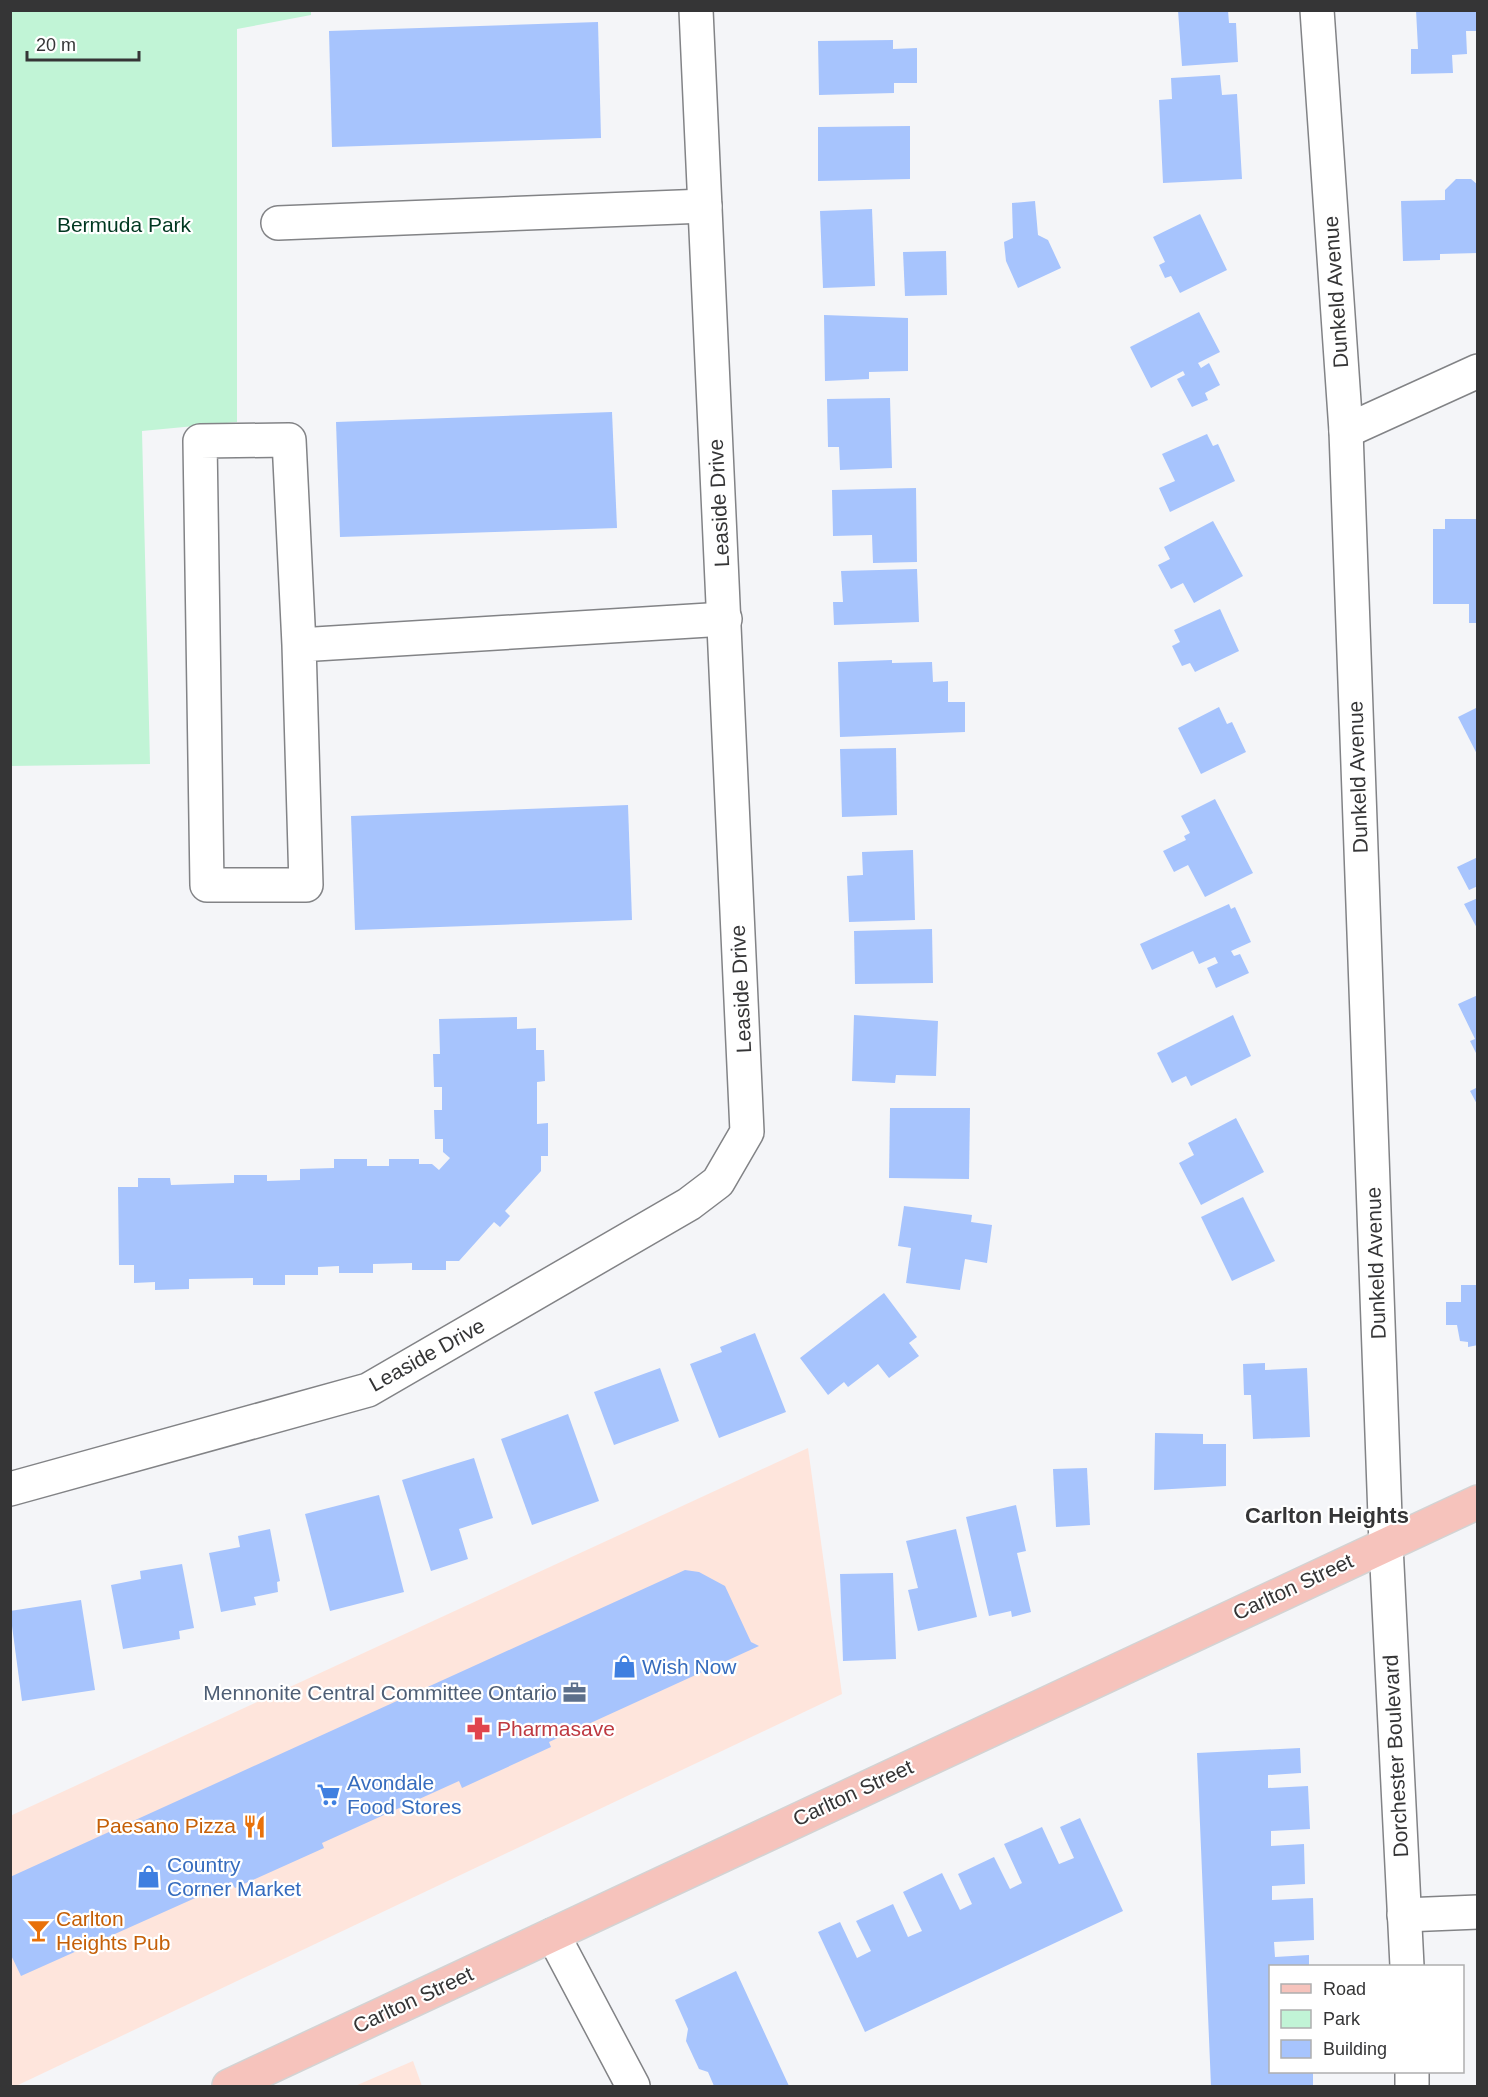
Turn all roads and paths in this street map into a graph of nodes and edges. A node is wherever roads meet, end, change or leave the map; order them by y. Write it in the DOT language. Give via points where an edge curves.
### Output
graph roads {
  1 [pos="696,10"];
  2 [pos="1317,10"];
  3 [pos="705,206"];
  4 [pos="278,223"];
  5 [pos="1478,370"];
  6 [pos="1346,431"];
  7 [pos="725,619"];
  8 [pos="299,645"];
  9 [pos="10,1489"];
  10 [pos="1478,1502"];
  11 [pos="1386,1545"];
  12 [pos="1478,1912"];
  13 [pos="1404,1916"];
  14 [pos="553,1935"];
  15 [pos="1407,1965"];
  16 [pos="229,2086"];
  17 [pos="633,2086"];
  1 -- 3 [label="street, Leaside Drive"];
  2 -- 6 [label="street, Dunkeld Avenue"];
  3 -- 4 [label="street"];
  3 -- 7 [label="street, Leaside Drive"];
  5 -- 6 [label="street"];
  6 -- 11 [label="street, Dunkeld Avenue"];
  7 -- 8 [label="street"];
  7 -- 9 [label="street, Leaside Drive" via="747,1132 718,1182 689,1204 368,1390"];
  8 -- 8 [label="street" via="289,440 200,441 207,885 306,885"];
  10 -- 11 [label="main road, Carlton Street"];
  11 -- 13 [label="street, Dorchester Boulevard"];
  11 -- 14 [label="main road, Carlton Street"];
  12 -- 13 [label="street"];
  13 -- 15 [label="street, Dorchester Boulevard"];
  14 -- 16 [label="main road, Carlton Street"];
  14 -- 17 [label="street"];
}
